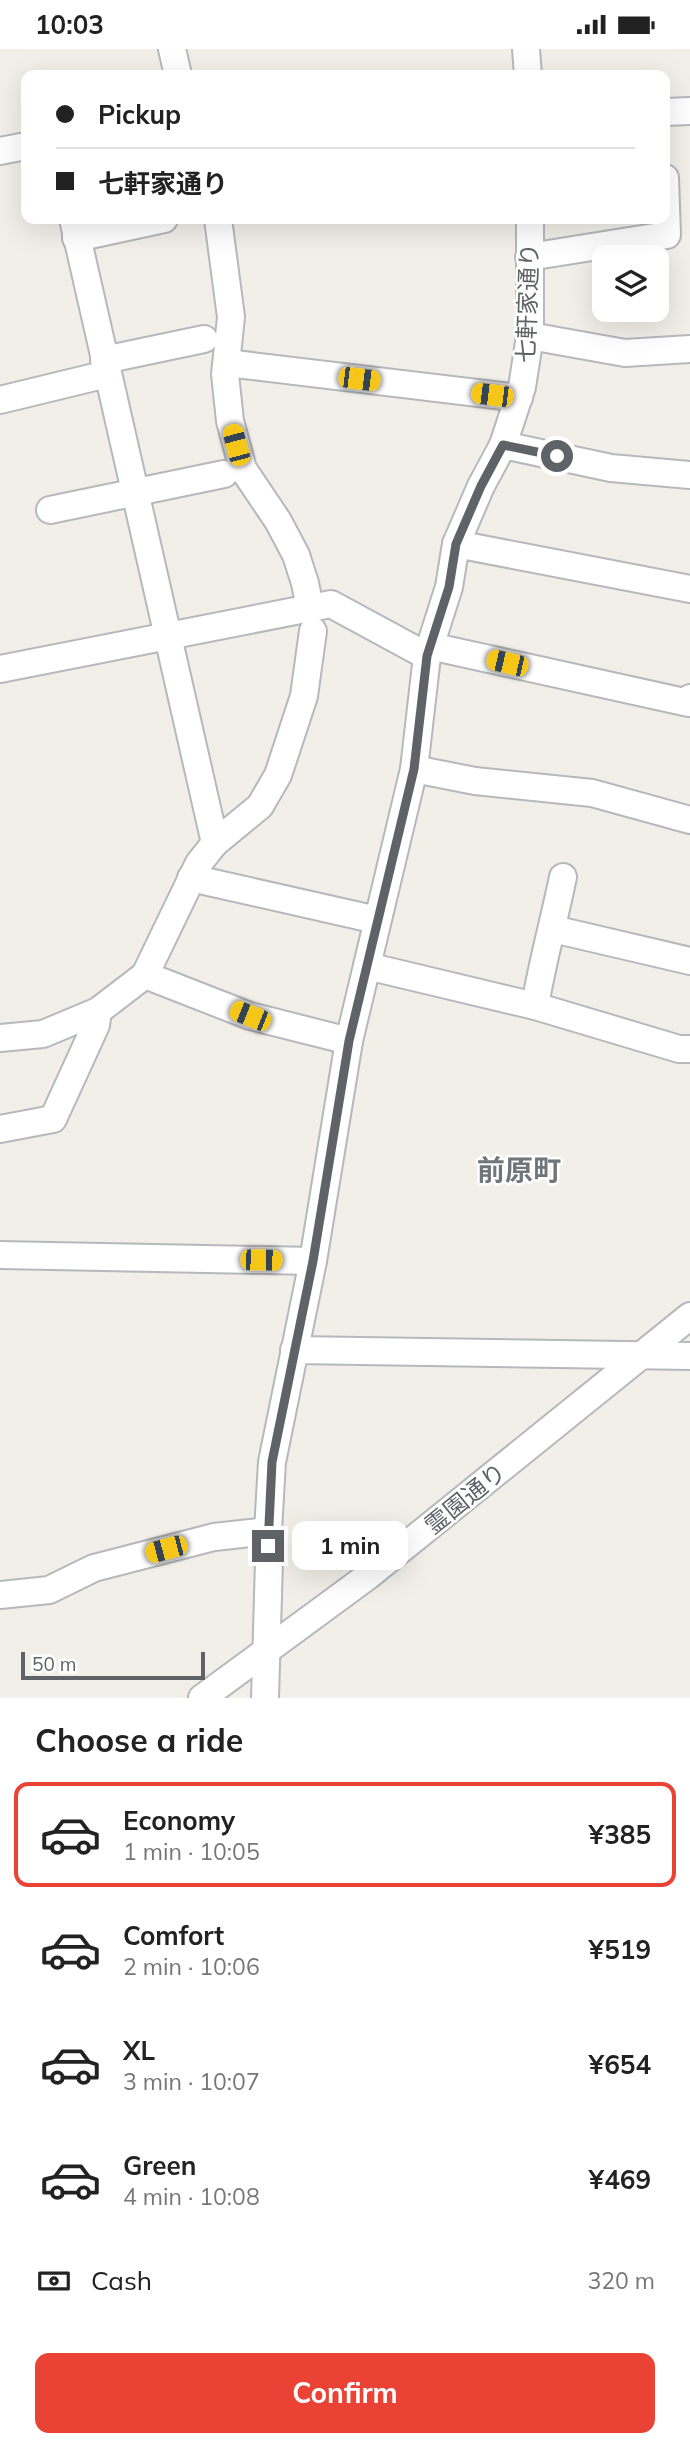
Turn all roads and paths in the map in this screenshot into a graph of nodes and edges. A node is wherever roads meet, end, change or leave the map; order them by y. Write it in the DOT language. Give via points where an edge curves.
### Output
graph roads {
  1 [pos="172,49"];
  2 [pos="526,49"];
  3 [pos="177,70"];
  4 [pos="528,70"];
  5 [pos="690,111"];
  6 [pos="670,112"];
  7 [pos="21,147"];
  8 [pos="0,151"];
  9 [pos="114,224"];
  10 [pos="219,224"];
  11 [pos="530,224"];
  12 [pos="667,224"];
  13 [pos="74,228"];
  14 [pos="529,257"];
  15 [pos="530,336"];
  16 [pos="204,339"];
  17 [pos="690,349"];
  18 [pos="227,363"];
  19 [pos="106,367"];
  20 [pos="519,398"];
  21 [pos="0,400"];
  22 [pos="503,445"];
  23 [pos="224,474"];
  24 [pos="690,475"];
  25 [pos="135,494"];
  26 [pos="50,510"];
  27 [pos="456,544"];
  28 [pos="690,589"];
  29 [pos="311,620"];
  30 [pos="167,636"];
  31 [pos="428,651"];
  32 [pos="0,669"];
  33 [pos="690,698"];
  34 [pos="414,769"];
  35 [pos="690,820"];
  36 [pos="215,843"];
  37 [pos="191,877"];
  38 [pos="563,877"];
  39 [pos="377,920"];
  40 [pos="553,929"];
  41 [pos="690,961"];
  42 [pos="367,966"];
  43 [pos="145,975"];
  44 [pos="535,1006"];
  45 [pos="98,1011"];
  46 [pos="0,1038"];
  47 [pos="349,1041"];
  48 [pos="690,1049"];
  49 [pos="0,1129"];
  50 [pos="0,1255"];
  51 [pos="313,1261"];
  52 [pos="690,1315"];
  53 [pos="294,1350"];
  54 [pos="639,1356"];
  55 [pos="690,1356"];
  56 [pos="268,1531"];
  57 [pos="0,1595"];
  58 [pos="267,1649"];
  59 [pos="202,1698"];
  60 [pos="265,1698"];
  1 -- 3 [label="street"];
  2 -- 4 [label="street"];
  5 -- 6 [label="street"];
  7 -- 8 [label="street"];
  9 -- 13 [label="street"];
  10 -- 18 [label="street" via="231,317"];
  11 -- 14 [label="street, 七軒家通り"];
  12 -- 14 [label="street" via="667,235"];
  13 -- 19 [label="street"];
  14 -- 15 [label="street, 七軒家通り"];
  15 -- 17 [label="street" via="625,353"];
  15 -- 20 [label="street, 七軒家通り"];
  16 -- 19 [label="street"];
  18 -- 20 [label="street"];
  18 -- 29 [label="street" via="230,421 243,469 296,555"];
  19 -- 21 [label="street"];
  19 -- 25 [label="street"];
  20 -- 22 [label="street, 七軒家通り"];
  22 -- 24 [label="street" via="611,468"];
  22 -- 27 [label="street, 七軒家通り"];
  23 -- 25 [label="street"];
  25 -- 26 [label="street"];
  25 -- 30 [label="street"];
  27 -- 28 [label="street"];
  27 -- 31 [label="street, 七軒家通り" via="449,587"];
  29 -- 30 [label="street"];
  29 -- 31 [label="street" via="331,604"];
  29 -- 36 [label="street" via="304,695 278,775 260,806"];
  30 -- 32 [label="street"];
  30 -- 36 [label="street"];
  31 -- 33 [label="street" via="689,703"];
  31 -- 34 [label="street, 七軒家通り"];
  34 -- 35 [label="street" via="475,781 592,793"];
  34 -- 39 [label="street, 七軒家通り"];
  36 -- 37 [label="street"];
  37 -- 39 [label="street"];
  37 -- 43 [label="street"];
  38 -- 40 [label="street"];
  39 -- 42 [label="street, 七軒家通り"];
  40 -- 41 [label="street"];
  40 -- 44 [label="street"];
  42 -- 44 [label="street"];
  42 -- 47 [label="street, 七軒家通り"];
  43 -- 45 [label="street"];
  43 -- 47 [label="street" via="250,1016"];
  44 -- 48 [label="street"];
  45 -- 46 [label="street" via="43,1034"];
  45 -- 49 [label="street" via="96,1025 53,1119"];
  47 -- 51 [label="street, 七軒家通り"];
  50 -- 51 [label="street"];
  51 -- 53 [label="street, 七軒家通り"];
  52 -- 54 [label="street, 霊園通り"];
  53 -- 54 [label="street"];
  53 -- 56 [label="street, 七軒家通り" via="272,1462"];
  54 -- 55 [label="street"];
  54 -- 58 [label="street, 霊園通り" via="368,1576"];
  56 -- 57 [label="street" via="214,1537 94,1568 49,1590"];
  56 -- 58 [label="street, 七軒家通り"];
  58 -- 59 [label="street, 霊園通り"];
  58 -- 60 [label="street, 七軒家通り"];
}
